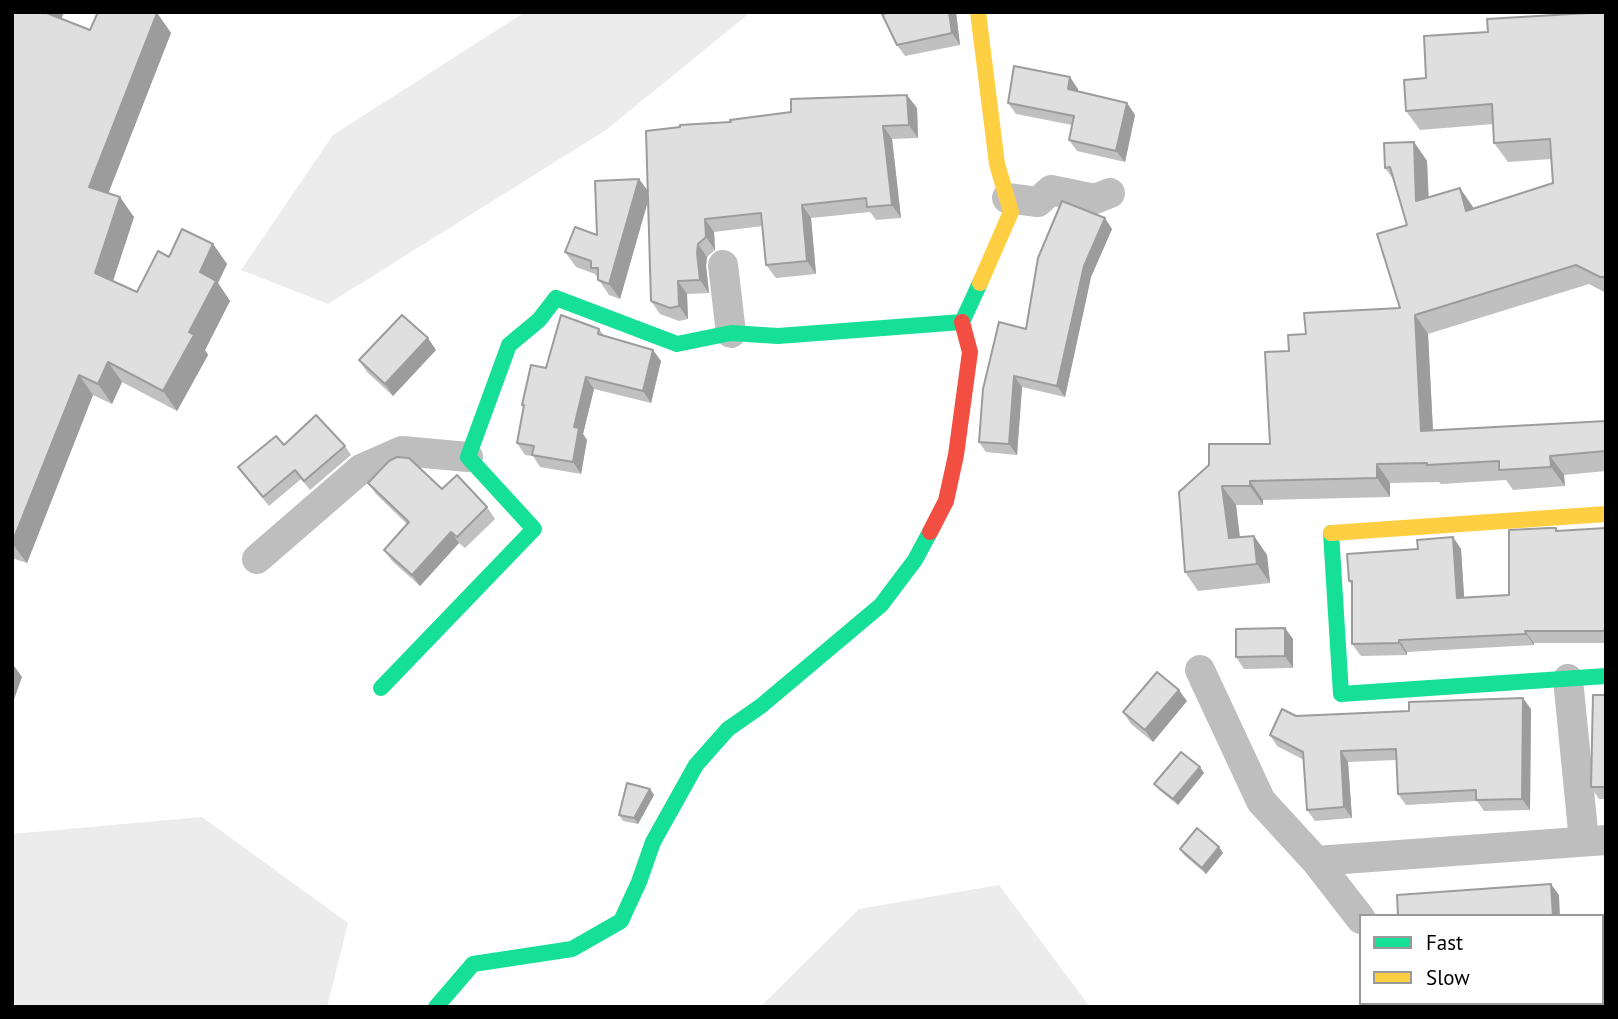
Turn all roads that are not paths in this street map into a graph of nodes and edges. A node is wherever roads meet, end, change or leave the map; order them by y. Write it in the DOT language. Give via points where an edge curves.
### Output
graph roads {
  1 [pos="978,12"];
  2 [pos="1111,193"];
  3 [pos="1007,198"];
  4 [pos="723,265"];
  5 [pos="962,322"];
  6 [pos="731,332"];
  7 [pos="468,457"];
  8 [pos="1606,514"];
  9 [pos="257,559"];
  10 [pos="1200,670"];
  11 [pos="1606,676"];
  12 [pos="1568,679"];
  13 [pos="381,688"];
  14 [pos="1595,841"];
  15 [pos="1316,861"];
  16 [pos="1359,916"];
  17 [pos="436,1007"];
  1 -- 3 [label="street" via="997,164"];
  2 -- 3 [label="street" via="1095,200 1051,190 1038,202"];
  3 -- 5 [label="street" via="1011,212"];
  4 -- 6 [label="street"];
  5 -- 6 [label="street" via="778,336"];
  5 -- 17 [label="street" via="970,352 946,501 915,560 881,605 728,729 696,765 653,842 621,921 572,949 473,964"];
  6 -- 7 [label="street" via="677,344 556,298 539,320 509,345"];
  7 -- 9 [label="street" via="402,451 360,469"];
  7 -- 13 [label="street" via="534,529"];
  8 -- 12 [label="street" via="1331,533 1341,694"];
  10 -- 15 [label="street" via="1261,802"];
  11 -- 12 [label="street"];
  12 -- 14 [label="street"];
  14 -- 15 [label="street"];
  15 -- 16 [label="street"];
}
